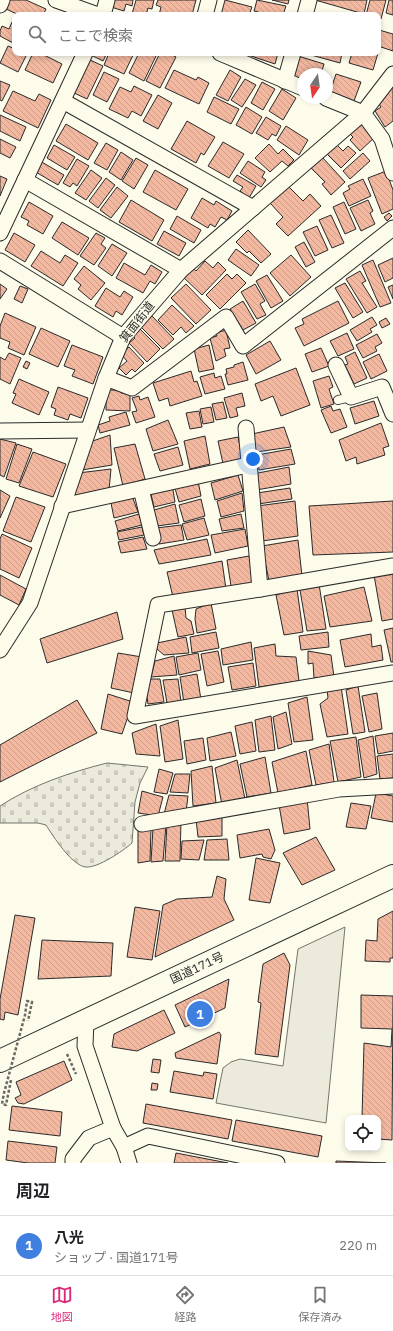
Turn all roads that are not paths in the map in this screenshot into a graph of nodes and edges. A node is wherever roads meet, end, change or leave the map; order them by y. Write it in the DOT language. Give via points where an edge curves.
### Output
graph roads {
  1 [pos="2,0"];
  2 [pos="56,0"];
  3 [pos="107,0"];
  4 [pos="209,0"];
  5 [pos="309,0"];
  6 [pos="0,5"];
  7 [pos="90,12"];
  8 [pos="104,12"];
  9 [pos="206,12"];
  10 [pos="306,12"];
  11 [pos="84,56"];
  12 [pos="227,56"];
  13 [pos="292,56"];
  14 [pos="393,74"];
  15 [pos="285,81"];
  16 [pos="297,86"];
  17 [pos="63,100"];
  18 [pos="333,101"];
  19 [pos="363,113"];
  20 [pos="393,174"];
  21 [pos="25,180"];
  22 [pos="253,208"];
  23 [pos="393,228"];
  24 [pos="0,233"];
  25 [pos="0,261"];
  26 [pos="180,270"];
  27 [pos="123,337"];
  28 [pos="336,365"];
  29 [pos="106,378"];
  30 [pos="388,384"];
  31 [pos="393,414"];
  32 [pos="246,428"];
  33 [pos="88,430"];
  34 [pos="0,431"];
  35 [pos="248,465"];
  36 [pos="141,489"];
  37 [pos="62,506"];
  38 [pos="153,538"];
  39 [pos="393,566"];
  40 [pos="260,589"];
  41 [pos="0,650"];
  42 [pos="393,673"];
  43 [pos="393,786"];
  44 [pos="142,824"];
  45 [pos="393,876"];
  46 [pos="86,1020"];
  47 [pos="0,1061"];
  48 [pos="113,1128"];
  49 [pos="124,1147"];
  50 [pos="73,1163"];
  51 [pos="129,1163"];
  52 [pos="277,1163"];
  1 -- 6 [label="street"];
  2 -- 7 [label="street"];
  3 -- 8 [label="street"];
  4 -- 9 [label="street"];
  5 -- 10 [label="street"];
  11 -- 17 [label="street"];
  12 -- 15 [label="street"];
  13 -- 15 [label="street"];
  14 -- 19 [label="street, 箕面街道"];
  15 -- 16 [label="street"];
  17 -- 21 [label="street"];
  17 -- 22 [label="street"];
  18 -- 19 [label="street"];
  19 -- 20 [label="street" via="382,139"];
  19 -- 22 [label="street, 箕面街道"];
  21 -- 24 [label="street"];
  21 -- 26 [label="street"];
  22 -- 26 [label="street, 箕面街道"];
  23 -- 29 [label="street" via="243,346 226,317 132,388"];
  25 -- 27 [label="street"];
  26 -- 27 [label="street, 箕面街道"];
  27 -- 29 [label="street, 箕面街道"];
  28 -- 30 [label="street" via="344,399"];
  29 -- 33 [label="street, 箕面街道"];
  30 -- 31 [label="street"];
  32 -- 35 [label="street"];
  33 -- 34 [label="street"];
  33 -- 37 [label="street, 箕面街道"];
  35 -- 36 [label="street"];
  35 -- 40 [label="street"];
  36 -- 37 [label="street"];
  36 -- 38 [label="street"];
  37 -- 41 [label="street, 箕面街道" via="30,603"];
  39 -- 40 [label="street"];
  40 -- 42 [label="street" via="158,605 135,716"];
  43 -- 44 [label="street" via="339,789"];
  45 -- 46 [label="highway, 国道171号"];
  46 -- 47 [label="highway, 国道171号"];
  46 -- 48 [label="street" via="84,1046"];
  48 -- 49 [label="street"];
  48 -- 50 [label="street" via="89,1138 73,1159"];
  49 -- 51 [label="street"];
  49 -- 52 [label="street" via="148,1136"];
}
